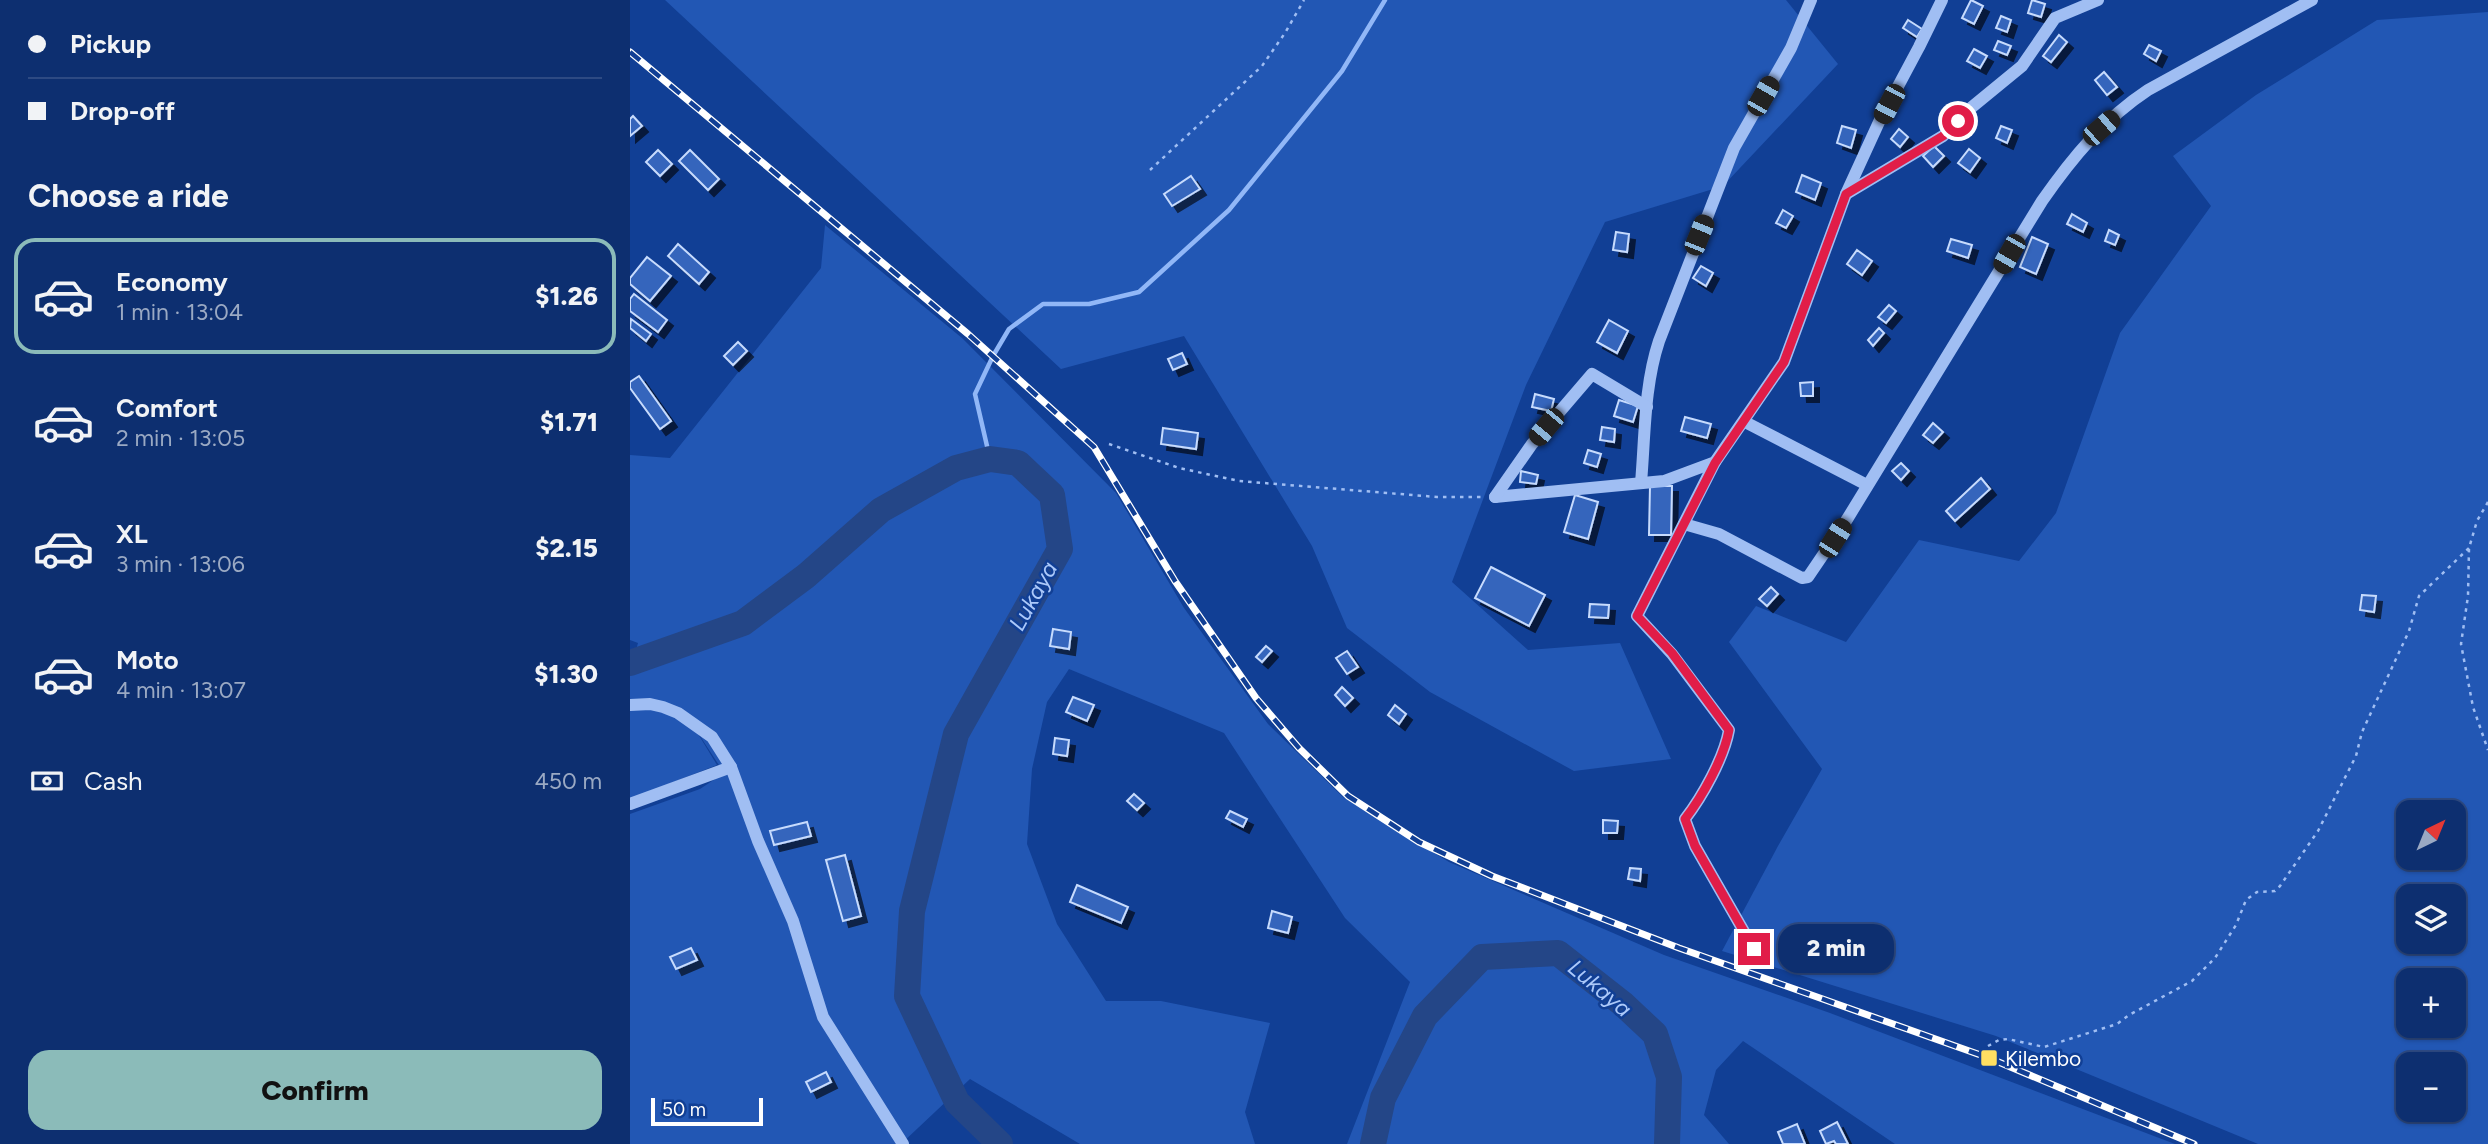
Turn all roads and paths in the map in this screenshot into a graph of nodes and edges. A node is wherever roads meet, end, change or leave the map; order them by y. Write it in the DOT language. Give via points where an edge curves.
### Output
graph roads {
  1 [pos="1304,0"];
  2 [pos="1811,0"];
  3 [pos="1942,0"];
  4 [pos="2098,0"];
  5 [pos="2312,0"];
  6 [pos="1150,170"];
  7 [pos="1846,194"];
  8 [pos="1647,407"];
  9 [pos="1745,422"];
  10 [pos="1109,444"];
  11 [pos="1715,463"];
  12 [pos="1641,483"];
  13 [pos="1867,485"];
  14 [pos="1495,497"];
  15 [pos="2488,502"];
  16 [pos="1684,524"];
  17 [pos="2469,548"];
  18 [pos="630,705"];
  19 [pos="2488,750"];
  20 [pos="731,767"];
  21 [pos="630,804"];
  22 [pos="1754,949"];
  23 [pos="1989,1046"];
  24 [pos="903,1144"];
  1 -- 6 [label="path" via="1262,66"];
  2 -- 8 [label="street" via="1791,48 1734,148 1658,341"];
  3 -- 7 [label="street"];
  4 -- 7 [label="street" via="2055,18 2022,66 1943,136"];
  5 -- 13 [label="street" via="2148,90 2072,158"];
  7 -- 9 [label="street" via="1784,362"];
  8 -- 12 [label="street"];
  8 -- 14 [label="street" via="1592,374 1532,444"];
  9 -- 11 [label="street"];
  9 -- 13 [label="street"];
  10 -- 14 [label="path" via="1179,468 1239,481 1437,498"];
  11 -- 12 [label="street" via="1664,481"];
  11 -- 16 [label="street"];
  12 -- 14 [label="street"];
  13 -- 16 [label="street" via="1808,578 1719,534"];
  15 -- 17 [label="path"];
  16 -- 22 [label="street" via="1637,616 1672,653 1729,730 1702,797 1685,819 1695,846"];
  17 -- 19 [label="path" via="2461,644 2473,707"];
  17 -- 23 [label="path" via="2419,596 2409,631 2362,732 2356,756 2318,831 2275,891 2257,892 2246,900 2215,958 2192,981 2117,1024 2044,1047 2008,1039"];
  18 -- 20 [label="street" via="650,704 678,713 712,737"];
  20 -- 21 [label="street"];
  20 -- 24 [label="street" via="793,921 823,1017"];
}
